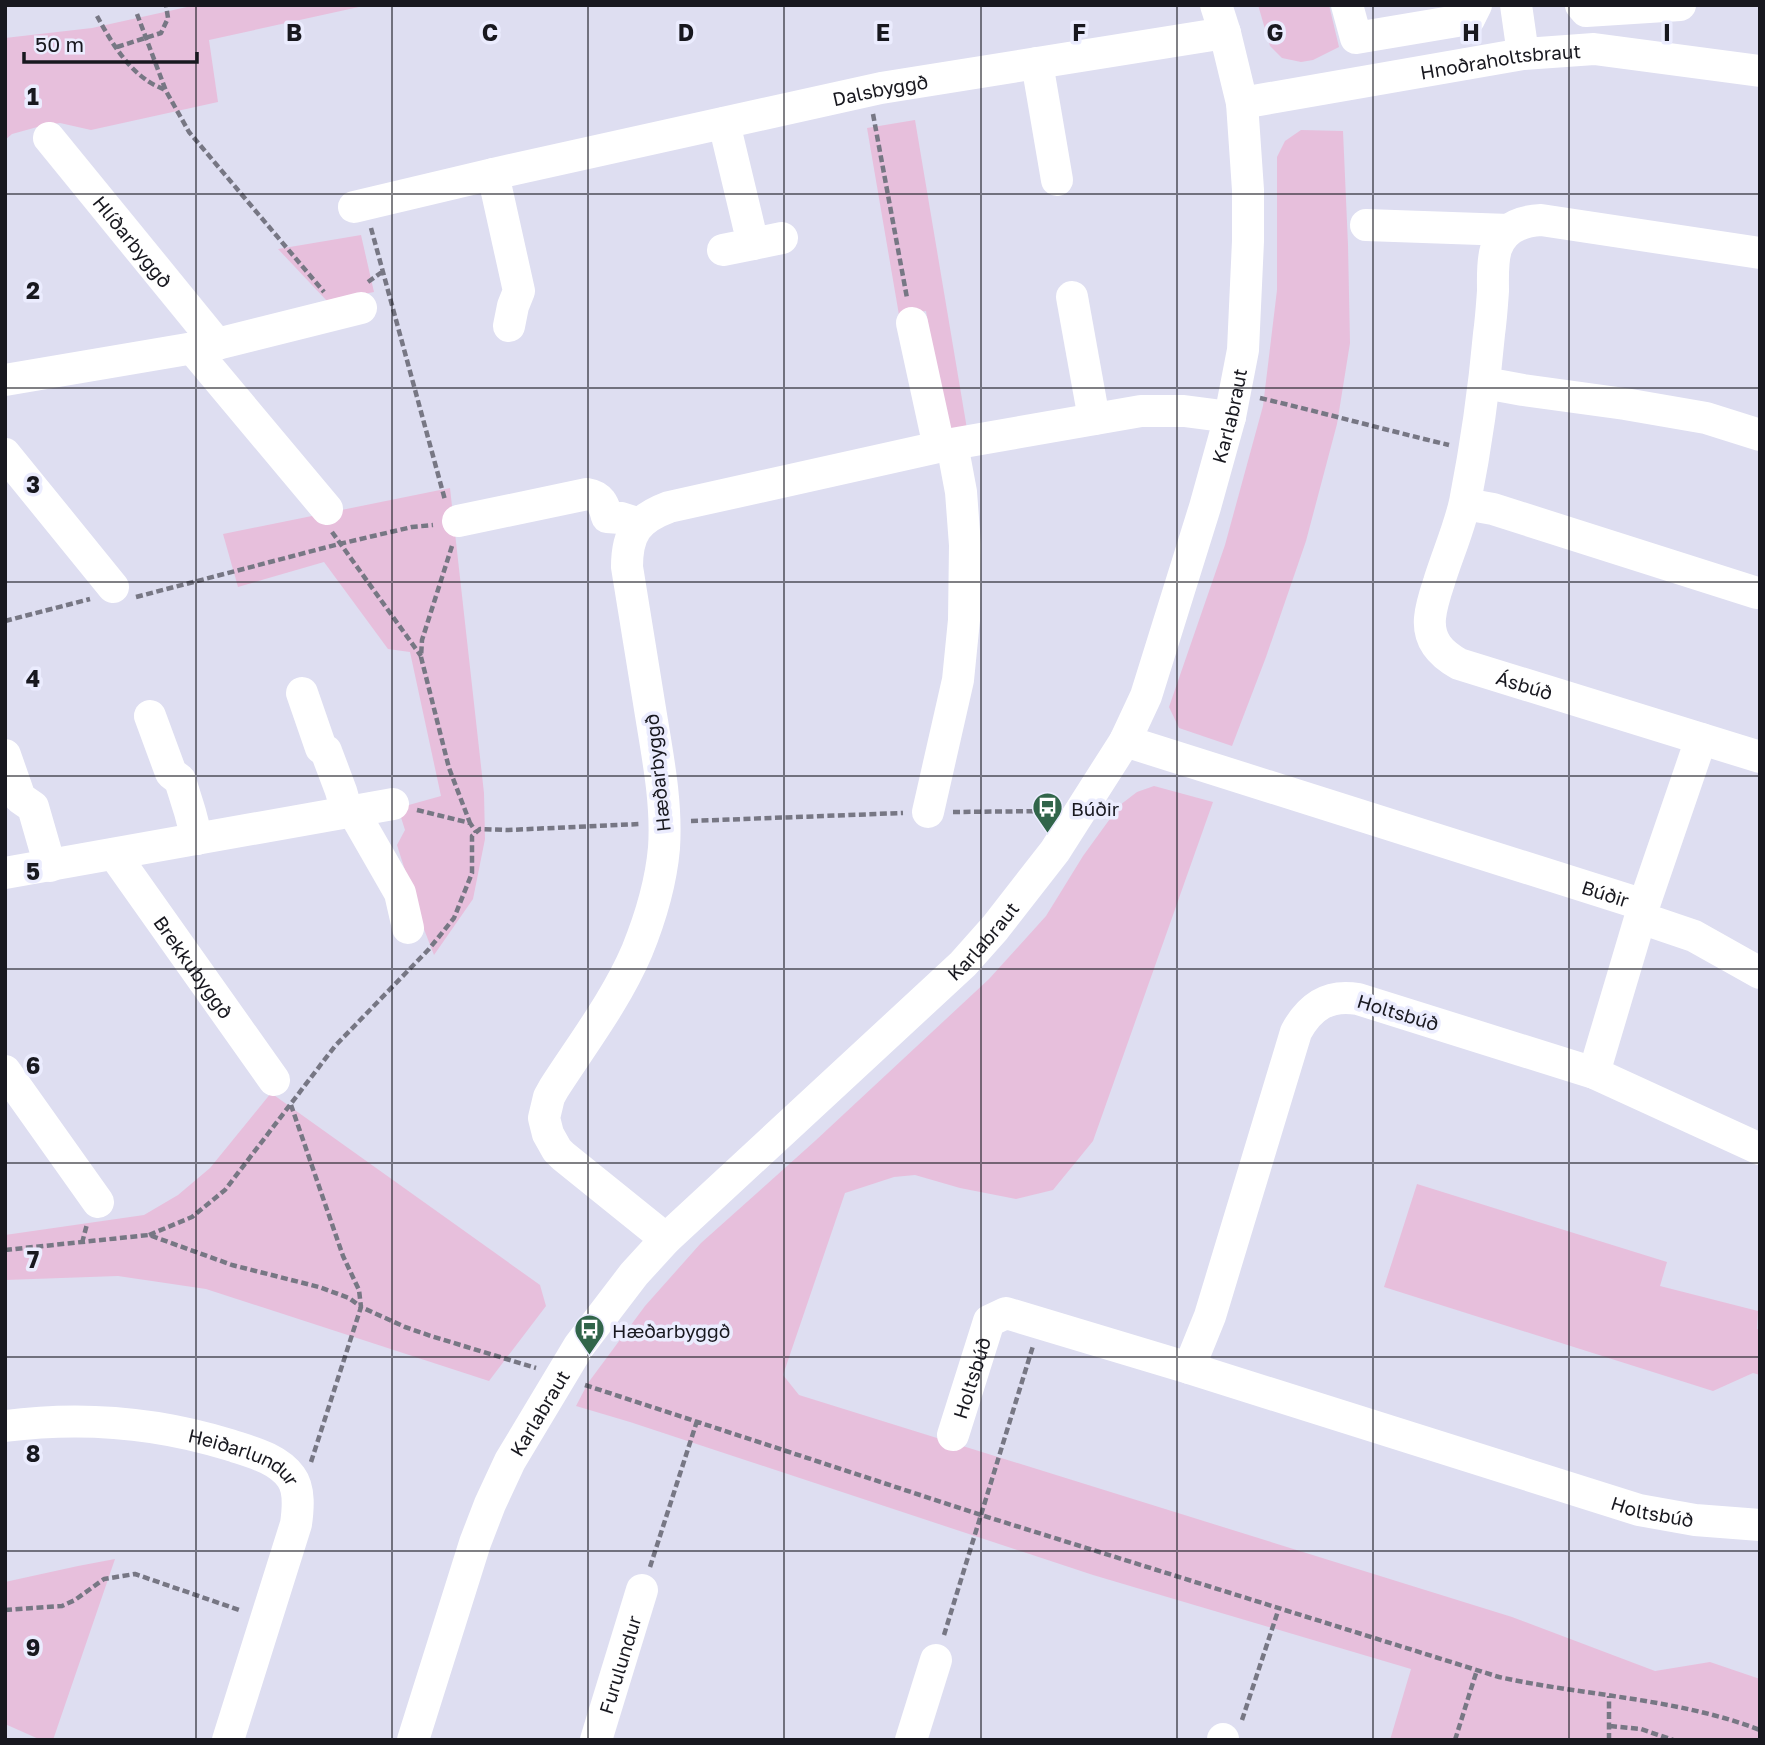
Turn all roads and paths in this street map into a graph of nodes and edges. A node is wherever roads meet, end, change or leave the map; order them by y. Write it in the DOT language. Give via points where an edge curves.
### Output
graph roads {
  1 [pos="166,5"];
  2 [pos="1347,5"];
  3 [pos="1476,5"];
  4 [pos="1516,5"];
  5 [pos="1581,5"];
  6 [pos="1679,5"];
  7 [pos="137,15"];
  8 [pos="97,16"];
  9 [pos="1220,19"];
  10 [pos="146,38"];
  11 [pos="117,47"];
  12 [pos="1523,54"];
  13 [pos="1037,63"];
  14 [pos="1760,71"];
  15 [pos="166,91"];
  16 [pos="869,91"];
  17 [pos="1242,103"];
  18 [pos="724,123"];
  19 [pos="50,138"];
  20 [pos="493,174"];
  21 [pos="1057,180"];
  22 [pos="359,206"];
  23 [pos="1366,225"];
  24 [pos="1508,230"];
  25 [pos="753,244"];
  26 [pos="1760,253"];
  27 [pos="327,295"];
  28 [pos="1072,297"];
  29 [pos="361,308"];
  30 [pos="912,323"];
  31 [pos="509,326"];
  32 [pos="205,346"];
  33 [pos="5,380"];
  34 [pos="1485,383"];
  35 [pos="1257,397"];
  36 [pos="1230,417"];
  37 [pos="1094,419"];
  38 [pos="1760,435"];
  39 [pos="945,445"];
  40 [pos="1474,451"];
  41 [pos="5,454"];
  42 [pos="1465,504"];
  43 [pos="327,509"];
  44 [pos="454,520"];
  45 [pos="640,524"];
  46 [pos="339,544"];
  47 [pos="1757,593"];
  48 [pos="114,594"];
  49 [pos="5,621"];
  50 [pos="421,657"];
  51 [pos="302,693"];
  52 [pos="150,716"];
  53 [pos="1701,739"];
  54 [pos="1125,741"];
  55 [pos="5,755"];
  56 [pos="1760,757"];
  57 [pos="393,804"];
  58 [pos="1054,811"];
  59 [pos="350,812"];
  60 [pos="928,812"];
  61 [pos="470,823"];
  62 [pos="664,823"];
  63 [pos="477,832"];
  64 [pos="197,839"];
  65 [pos="114,854"];
  66 [pos="50,866"];
  67 [pos="5,873"];
  68 [pos="1642,911"];
  69 [pos="408,928"];
  70 [pos="1760,972"];
  71 [pos="5,1070"];
  72 [pos="1594,1073"];
  73 [pos="283,1093"];
  74 [pos="1760,1150"];
  75 [pos="99,1202"];
  76 [pos="149,1235"];
  77 [pos="666,1239"];
  78 [pos="5,1250"];
  79 [pos="361,1307"];
  80 [pos="1041,1323"];
  81 [pos="1189,1368"];
  82 [pos="538,1369"];
  83 [pos="581,1384"];
  84 [pos="697,1421"];
  85 [pos="5,1426"];
  86 [pos="953,1435"];
  87 [pos="292,1478"];
  88 [pos="981,1515"];
  89 [pos="1760,1525"];
  90 [pos="642,1590"];
  91 [pos="1279,1608"];
  92 [pos="5,1610"];
  93 [pos="266,1619"];
  94 [pos="936,1660"];
  95 [pos="1477,1670"];
  96 [pos="1609,1696"];
  97 [pos="1610,1726"];
  98 [pos="1760,1730"];
  99 [pos="1223,1739"];
  100 [pos="228,1740"];
  101 [pos="413,1740"];
  102 [pos="596,1740"];
  103 [pos="911,1740"];
  104 [pos="1455,1740"];
  105 [pos="1609,1740"];
  106 [pos="1673,1740"];
  1 -- 10 [label="path" via="168,18 161,33"];
  2 -- 3 [label="street" via="1356,38 1469,19"];
  4 -- 12 [label="street"];
  5 -- 6 [label="street" via="1586,10"];
  7 -- 10 [label="path"];
  8 -- 11 [label="path"];
  9 -- 13 [label="street, Dalsbyggð"];
  9 -- 17 [label="street, Karlabraut"];
  10 -- 11 [label="path"];
  10 -- 15 [label="path"];
  11 -- 15 [label="path" via="145,79"];
  12 -- 14 [label="street, Hnoðraholtsbraut" via="1594,48"];
  12 -- 17 [label="street, Hnoðraholtsbraut"];
  13 -- 16 [label="street, Dalsbyggð"];
  13 -- 21 [label="street"];
  15 -- 27 [label="path" via="189,132"];
  16 -- 18 [label="street, Dalsbyggð"];
  16 -- 30 [label="path"];
  17 -- 36 [label="street, Karlabraut" via="1248,241 1243,350"];
  18 -- 20 [label="street, Dalsbyggð"];
  18 -- 25 [label="street"];
  19 -- 32 [label="street, Hlíðarbyggð"];
  20 -- 22 [label="street, Dalsbyggð"];
  20 -- 31 [label="street" via="519,291"];
  22 -- 44 [label="path"];
  23 -- 24 [label="street"];
  24 -- 26 [label="street" via="1541,220"];
  24 -- 34 [label="street, Ásbúð" via="1496,249 1493,265"];
  28 -- 37 [label="street"];
  29 -- 32 [label="street"];
  30 -- 39 [label="street"];
  32 -- 33 [label="street"];
  32 -- 43 [label="street, Hlíðarbyggð"];
  34 -- 38 [label="street" via="1706,418"];
  34 -- 40 [label="street, Ásbúð"];
  35 -- 40 [label="path"];
  36 -- 37 [label="street" via="1141,411"];
  36 -- 54 [label="street, Karlabraut" via="1146,696"];
  37 -- 39 [label="street"];
  39 -- 45 [label="street" via="669,508"];
  39 -- 60 [label="street" via="961,492 964,620 958,680"];
  40 -- 42 [label="street, Ásbúð"];
  41 -- 48 [label="street"];
  42 -- 47 [label="street"];
  42 -- 53 [label="street, Ásbúð" via="1429,620 1436,647 1446,657"];
  43 -- 46 [label="path" via="327,524"];
  44 -- 45 [label="street" via="587,494 601,500 607,517"];
  44 -- 46 [label="path"];
  44 -- 50 [label="path" via="453,544 422,640"];
  45 -- 62 [label="street, Hæðarbyggð" via="630,537 627,567 660,769"];
  46 -- 48 [label="path"];
  46 -- 50 [label="path"];
  48 -- 49 [label="path"];
  50 -- 61 [label="path" via="449,768"];
  51 -- 59 [label="street"];
  52 -- 64 [label="street" via="171,773 180,780"];
  53 -- 56 [label="street, Ásbúð"];
  53 -- 68 [label="street, Búðir"];
  54 -- 68 [label="street, Búðir"];
  54 -- 77 [label="street, Karlabraut" via="1055,851 963,964"];
  55 -- 66 [label="street" via="20,798 33,807"];
  57 -- 59 [label="street"];
  57 -- 61 [label="path"];
  58 -- 60 [label="path"];
  59 -- 64 [label="street"];
  59 -- 69 [label="street" via="400,894"];
  60 -- 62 [label="path"];
  61 -- 63 [label="path"];
  62 -- 63 [label="path"];
  62 -- 77 [label="street, Hæðarbyggð" via="659,878 637,951 554,1088 544,1118 548,1134 563,1156"];
  63 -- 73 [label="path" via="472,836 472,873 454,918 335,1046"];
  64 -- 65 [label="street"];
  65 -- 66 [label="street"];
  65 -- 73 [label="street, Brekkubyggð"];
  66 -- 67 [label="street"];
  68 -- 70 [label="street"];
  68 -- 72 [label="street, Búðir"];
  71 -- 75 [label="street"];
  72 -- 74 [label="street, Holtsbúð"];
  72 -- 81 [label="street, Holtsbúð" via="1359,999 1321,1003 1296,1032 1210,1315"];
  73 -- 76 [label="path" via="225,1190 192,1217"];
  73 -- 79 [label="path" via="359,1290"];
  76 -- 78 [label="path"];
  76 -- 79 [label="path" via="232,1265 319,1287"];
  77 -- 101 [label="street, Karlabraut" via="579,1346 510,1461 475,1544"];
  79 -- 82 [label="path" via="405,1327"];
  79 -- 87 [label="path" via="311,1462"];
  80 -- 81 [label="street, Holtsbúð"];
  80 -- 86 [label="street, Holtsbúð" via="1006,1313 989,1321"];
  80 -- 88 [label="path"];
  81 -- 89 [label="street, Holtsbúð" via="1639,1510"];
  83 -- 84 [label="path"];
  84 -- 88 [label="path"];
  84 -- 90 [label="path"];
  85 -- 87 [label="street, Heiðarlundur" via="100,1421 172,1430 264,1456"];
  87 -- 93 [label="street, Heiðarlundur" via="298,1499 296,1524"];
  88 -- 91 [label="path"];
  88 -- 94 [label="path"];
  90 -- 102 [label="street, Furulundur"];
  91 -- 95 [label="path"];
  91 -- 99 [label="path" via="1236,1739"];
  92 -- 93 [label="path" via="62,1606 104,1579 135,1574"];
  93 -- 100 [label="street, Heiðarlundur"];
  94 -- 103 [label="street"];
  95 -- 96 [label="path" via="1540,1686"];
  95 -- 104 [label="path"];
  96 -- 97 [label="path"];
  96 -- 98 [label="path" via="1737,1721"];
  97 -- 105 [label="path"];
  97 -- 106 [label="path" via="1641,1729"];
}
